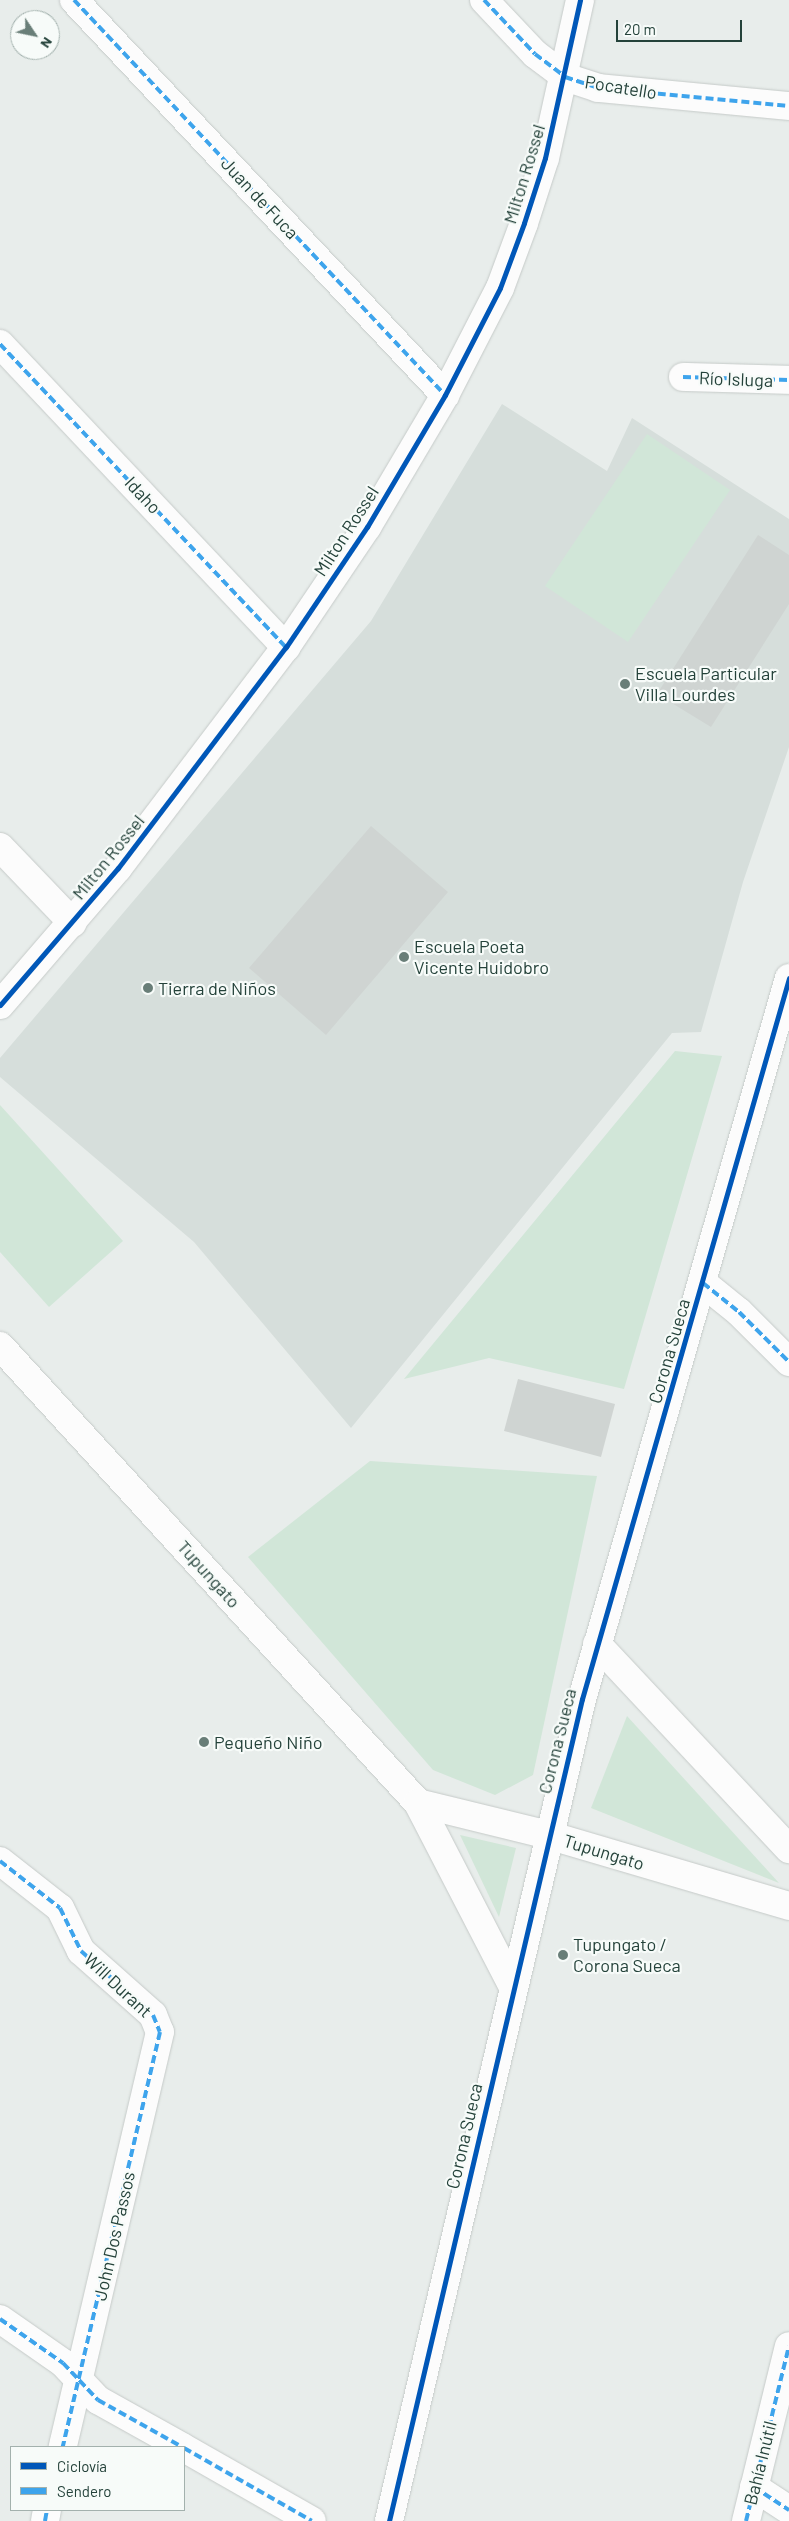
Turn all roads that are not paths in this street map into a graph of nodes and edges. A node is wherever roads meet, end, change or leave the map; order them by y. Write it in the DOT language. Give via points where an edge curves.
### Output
graph roads {
  1 [pos="74,0"];
  2 [pos="484,0"];
  3 [pos="580,0"];
  4 [pos="565,77"];
  5 [pos="789,106"];
  6 [pos="0,344"];
  7 [pos="683,377"];
  8 [pos="789,380"];
  9 [pos="445,395"];
  10 [pos="286,647"];
  11 [pos="0,847"];
  12 [pos="73,922"];
  13 [pos="789,978"];
  14 [pos="0,1005"];
  15 [pos="703,1283"];
  16 [pos="0,1346"];
  17 [pos="789,1362"];
  18 [pos="597,1644"];
  19 [pos="418,1802"];
  20 [pos="548,1835"];
  21 [pos="789,1849"];
  22 [pos="0,1861"];
  23 [pos="789,1906"];
  24 [pos="512,1985"];
  25 [pos="157,2024"];
  26 [pos="0,2319"];
  27 [pos="789,2346"];
  28 [pos="79,2382"];
  29 [pos="63,2446"];
  30 [pos="179,2446"];
  31 [pos="185,2449"];
  32 [pos="754,2487"];
  33 [pos="789,2510"];
  34 [pos="312,2521"];
  35 [pos="390,2521"];
  36 [pos="746,2521"];
  1 -- 9 [label="street, Juan de Fuca"];
  2 -- 4 [label="street, Pocatello" via="535,54"];
  3 -- 4 [label="street, Milton Rossel"];
  4 -- 5 [label="street, Pocatello" via="598,88"];
  4 -- 9 [label="street, Milton Rossel" via="524,223 500,288"];
  6 -- 10 [label="street, Idaho"];
  7 -- 8 [label="street, Río Isluga"];
  9 -- 10 [label="street, Milton Rossel" via="367,527"];
  10 -- 12 [label="street, Milton Rossel"];
  11 -- 12 [label="street"];
  12 -- 14 [label="street, Milton Rossel"];
  13 -- 15 [label="street, Corona Sueca"];
  15 -- 17 [label="street" via="739,1312"];
  15 -- 18 [label="street, Corona Sueca"];
  16 -- 19 [label="street, Tupungato"];
  18 -- 20 [label="street, Corona Sueca"];
  18 -- 21 [label="street"];
  19 -- 20 [label="street, Tupungato"];
  19 -- 24 [label="street, Tupungato"];
  20 -- 23 [label="street, Tupungato"];
  20 -- 24 [label="street, Corona Sueca"];
  22 -- 25 [label="street, Will Durant" via="53,1900 81,1951 146,2008"];
  24 -- 35 [label="street, Corona Sueca"];
  25 -- 28 [label="street, John Dos Passos" via="160,2041"];
  26 -- 28 [label="street" via="63,2362"];
  27 -- 32 [label="street, Bahía Inútil"];
  28 -- 29 [label="street, John Dos Passos"];
  28 -- 30 [label="street" via="98,2400"];
  31 -- 34 [label="street"];
  32 -- 33 [label="street"];
  32 -- 36 [label="street, Bahía Inútil"];
}
